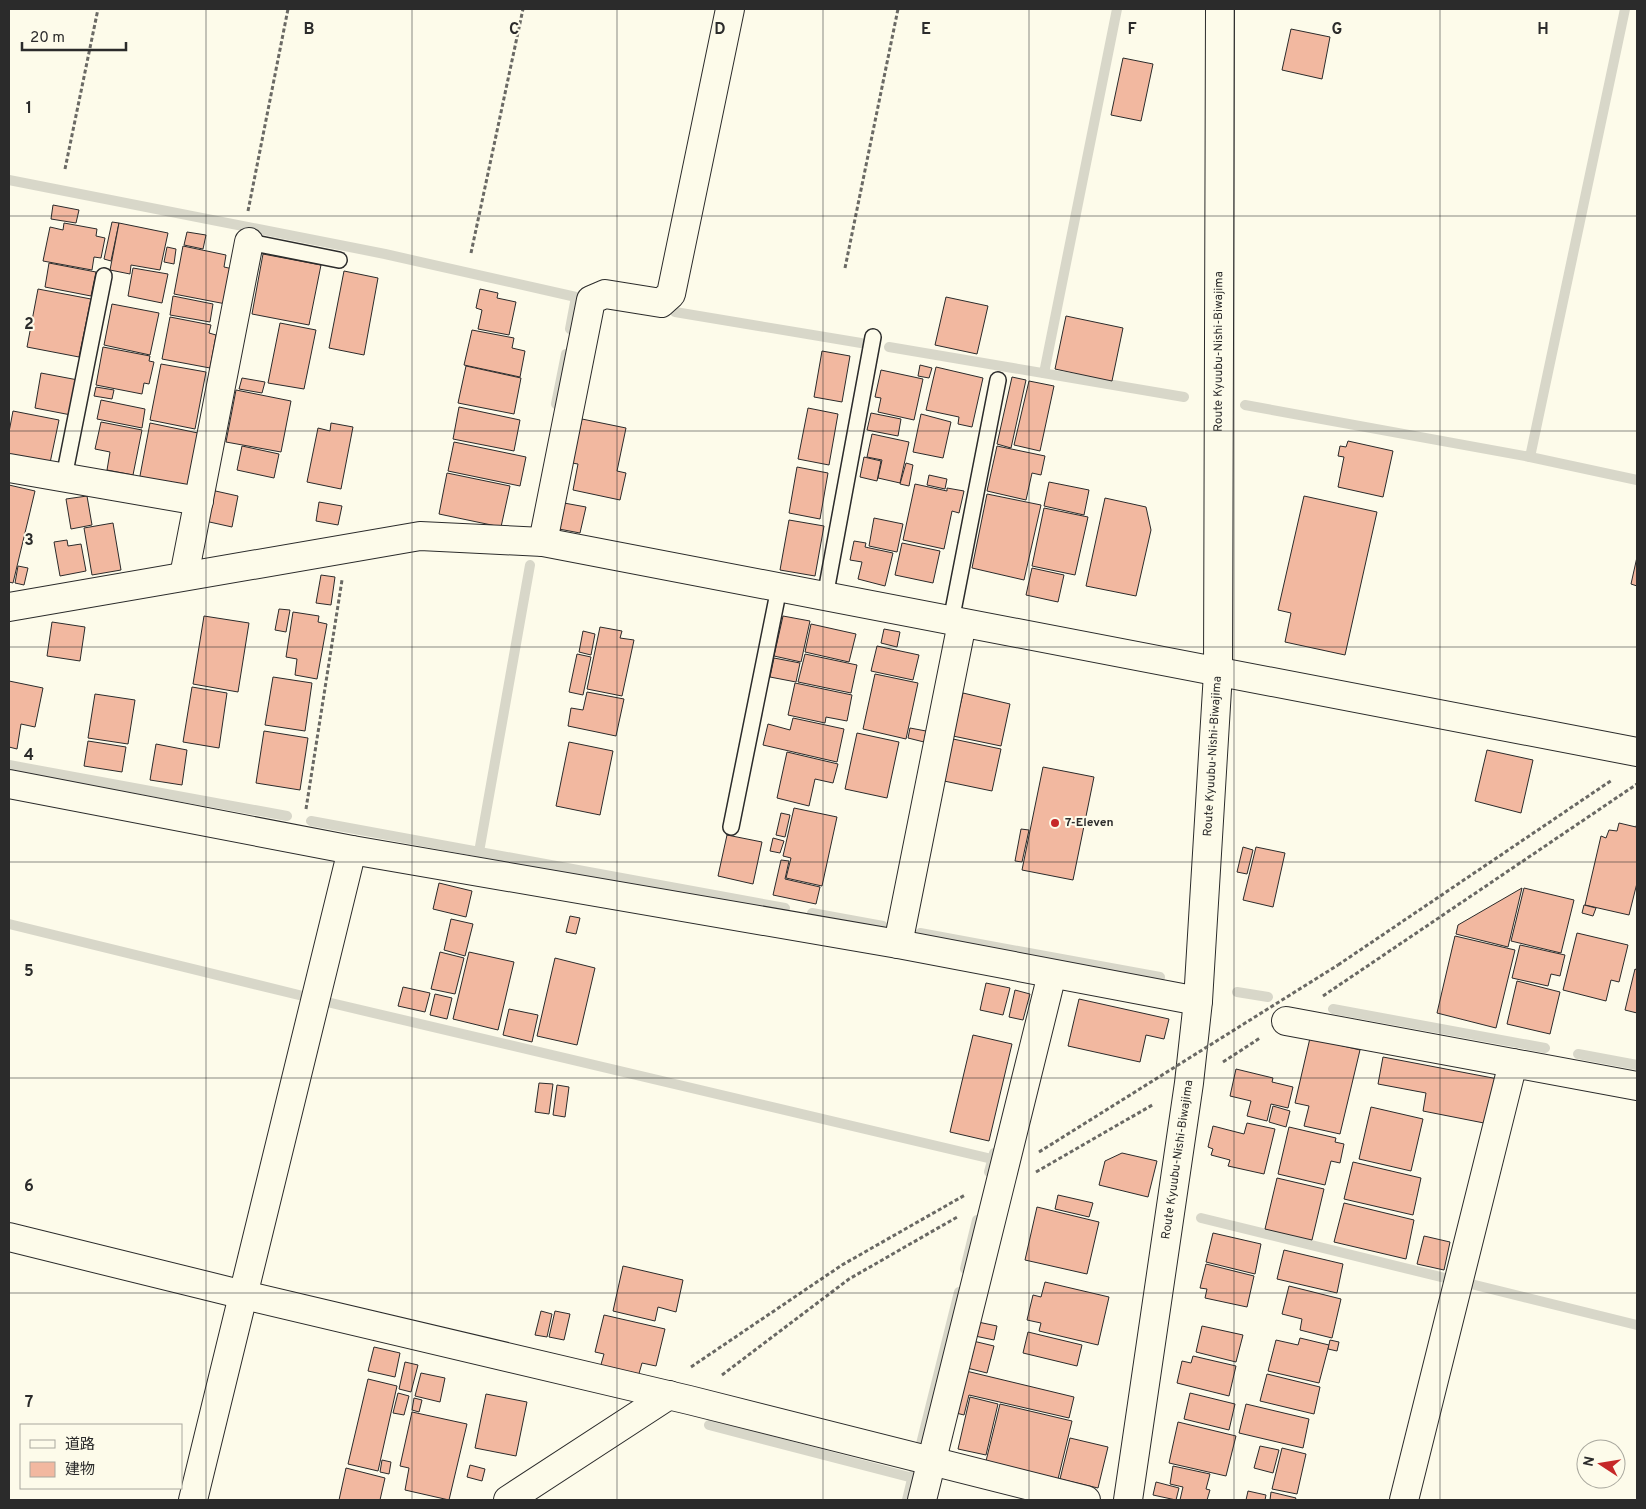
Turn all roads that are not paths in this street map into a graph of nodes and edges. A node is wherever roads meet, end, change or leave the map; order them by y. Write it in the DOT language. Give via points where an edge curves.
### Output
graph roads {
  1 [pos="730,9"];
  2 [pos="1220,9"];
  3 [pos="249,242"];
  4 [pos="339,260"];
  5 [pos="104,276"];
  6 [pos="873,337"];
  7 [pos="998,380"];
  8 [pos="9,468"];
  9 [pos="64,477"];
  10 [pos="199,501"];
  11 [pos="543,542"];
  12 [pos="184,576"];
  13 [pos="779,588"];
  14 [pos="825,597"];
  15 [pos="9,606"];
  16 [pos="956,622"];
  17 [pos="1218,672"];
  18 [pos="1637,752"];
  19 [pos="9,784"];
  20 [pos="731,827"];
  21 [pos="352,850"];
  22 [pos="898,944"];
  23 [pos="1052,974"];
  24 [pos="1198,1001"];
  25 [pos="1286,1021"];
  26 [pos="1513,1063"];
  27 [pos="1637,1086"];
  28 [pos="9,1237"];
  29 [pos="244,1295"];
  30 [pos="671,1396"];
  31 [pos="932,1461"];
  32 [pos="193,1500"];
  33 [pos="508,1500"];
  34 [pos="922,1500"];
  35 [pos="1086,1500"];
  36 [pos="1128,1500"];
  37 [pos="1404,1500"];
  1 -- 11 [label="street" via="671,294 661,304 605,294 591,300"];
  2 -- 17 [label="street, Route Kyuubu-Nishi-Biwajima"];
  3 -- 4 [label="lane"];
  3 -- 10 [label="street"];
  5 -- 9 [label="lane"];
  6 -- 14 [label="lane"];
  7 -- 16 [label="lane"];
  8 -- 9 [label="street"];
  9 -- 10 [label="street"];
  10 -- 12 [label="street"];
  11 -- 12 [label="street" via="420,536"];
  11 -- 13 [label="street"];
  12 -- 15 [label="street"];
  13 -- 14 [label="street"];
  13 -- 20 [label="lane"];
  14 -- 16 [label="street"];
  16 -- 17 [label="street"];
  16 -- 22 [label="street"];
  17 -- 18 [label="street"];
  17 -- 24 [label="street, Route Kyuubu-Nishi-Biwajima"];
  19 -- 21 [label="street"];
  21 -- 22 [label="street"];
  21 -- 29 [label="street"];
  22 -- 23 [label="street"];
  23 -- 24 [label="street"];
  23 -- 31 [label="street"];
  24 -- 36 [label="street, Route Kyuubu-Nishi-Biwajima" via="1190,1083"];
  25 -- 26 [label="street"];
  26 -- 27 [label="street"];
  26 -- 37 [label="street"];
  28 -- 29 [label="street"];
  29 -- 30 [label="street"];
  29 -- 32 [label="street"];
  30 -- 31 [label="street"];
  30 -- 33 [label="street"];
  31 -- 34 [label="street"];
  31 -- 35 [label="street"];
}
